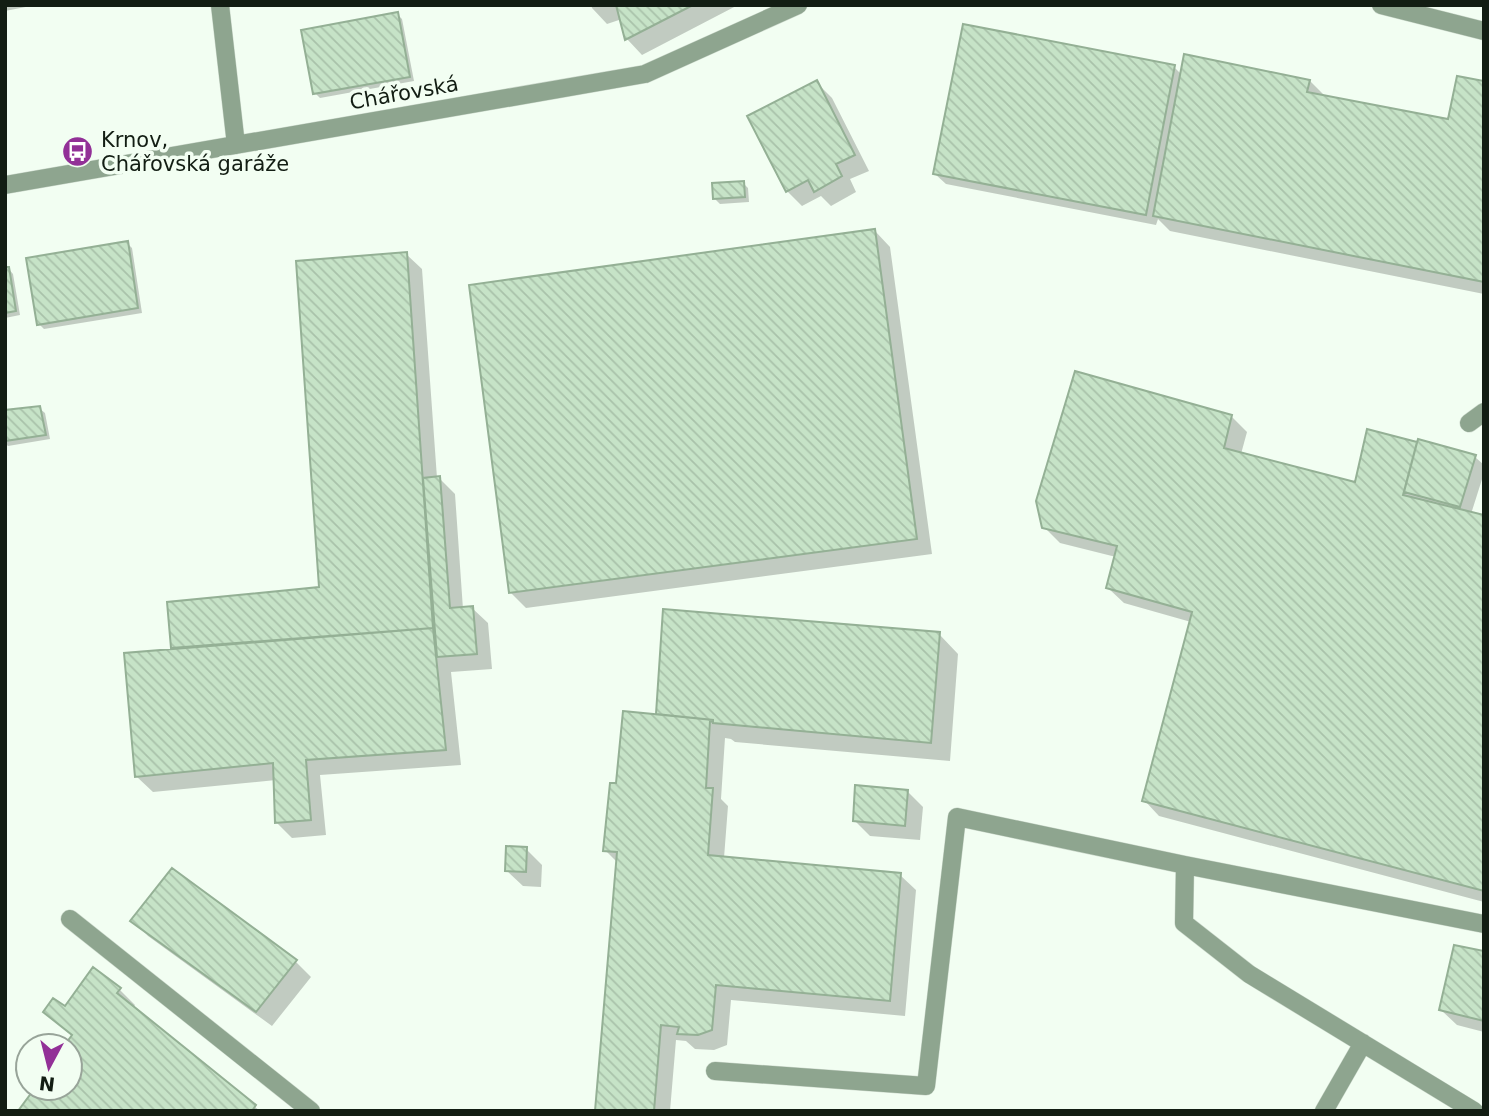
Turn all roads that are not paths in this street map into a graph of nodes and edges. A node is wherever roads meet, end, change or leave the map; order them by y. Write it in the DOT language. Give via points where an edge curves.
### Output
graph roads {
  1 [pos="220,5"];
  2 [pos="798,5"];
  3 [pos="1381,5"];
  4 [pos="1484,31"];
  5 [pos="236,145"];
  6 [pos="5,185"];
  7 [pos="1185,865"];
  8 [pos="70,919"];
  9 [pos="1484,923"];
  10 [pos="1363,1043"];
  11 [pos="715,1071"];
  12 [pos="311,1111"];
  13 [pos="1324,1111"];
  14 [pos="1475,1111"];
  1 -- 5 [label="street"];
  2 -- 5 [label="street, Chářovská" via="645,74"];
  3 -- 4 [label="street"];
  5 -- 6 [label="street, Chářovská"];
  7 -- 9 [label="street"];
  7 -- 10 [label="street" via="1185,923 1249,974"];
  7 -- 11 [label="street" via="957,817 926,1086"];
  8 -- 12 [label="street"];
  10 -- 13 [label="street"];
  10 -- 14 [label="street"];
}
